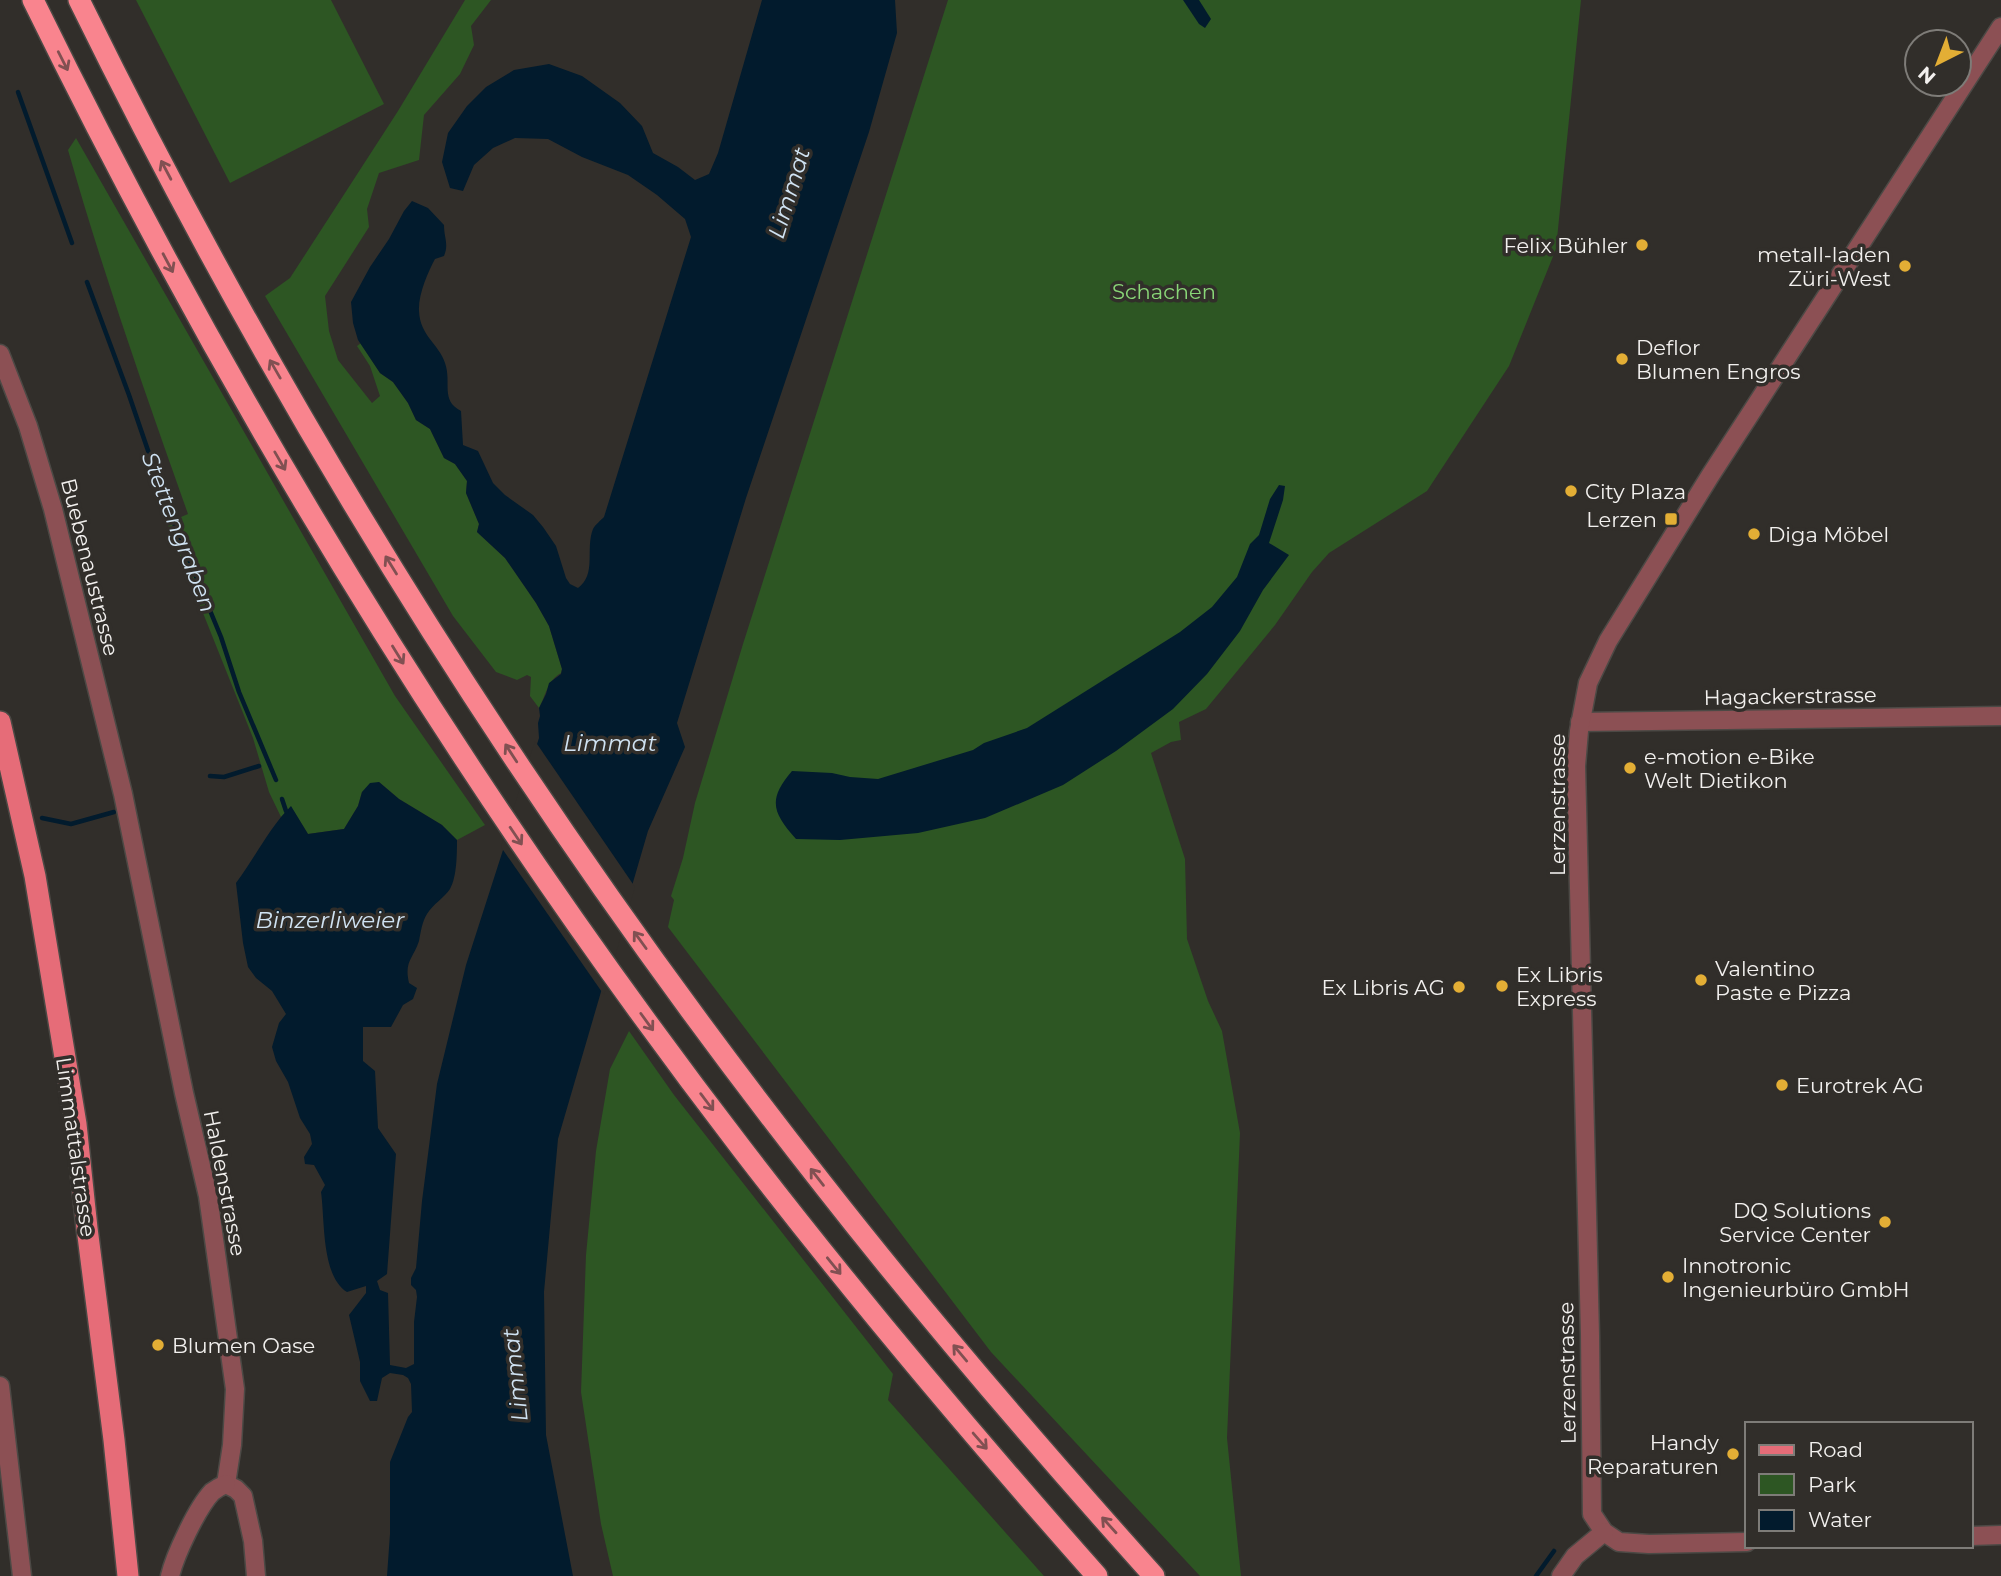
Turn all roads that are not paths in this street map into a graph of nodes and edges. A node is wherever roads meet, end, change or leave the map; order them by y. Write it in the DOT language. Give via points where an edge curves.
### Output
graph roads {
  1 [pos="33,0"];
  2 [pos="79,0"];
  3 [pos="2001,27"];
  4 [pos="0,354"];
  5 [pos="2001,716"];
  6 [pos="0,722"];
  7 [pos="1580,722"];
  8 [pos="122,794"];
  9 [pos="0,1386"];
  10 [pos="226,1484"];
  11 [pos="1604,1532"];
  12 [pos="2001,1535"];
  13 [pos="1973,1536"];
  14 [pos="1745,1542"];
  15 [pos="22,1576"];
  16 [pos="128,1576"];
  17 [pos="170,1576"];
  18 [pos="256,1576"];
  19 [pos="1097,1576"];
  20 [pos="1154,1576"];
  21 [pos="1561,1576"];
  1 -- 19 [label="highway, one-way" via="137,206 230,375 349,577 564,906 739,1145 861,1300"];
  20 -- 2 [label="highway, one-way" via="878,1254 780,1130 578,853 348,495 174,186"];
  3 -- 7 [label="street, Lerzenstrasse" via="1699,492 1608,641 1588,683"];
  4 -- 8 [label="street, Buebenaustrasse" via="43,473"];
  5 -- 7 [label="street, Hagackerstrasse"];
  6 -- 16 [label="main road, Limmattalstrasse" via="35,876 76,1124"];
  7 -- 11 [label="street, Lerzenstrasse" via="1576,766 1591,1503 1592,1514"];
  8 -- 10 [label="street, Haldenstrasse" via="208,1196 235,1389"];
  9 -- 15 [label="street"];
  10 -- 17 [label="street" via="204,1502"];
  10 -- 18 [label="street" via="243,1496"];
  11 -- 14 [label="street" via="1629,1543"];
  11 -- 21 [label="street" via="1575,1556"];
  12 -- 13 [label="street"];
}
